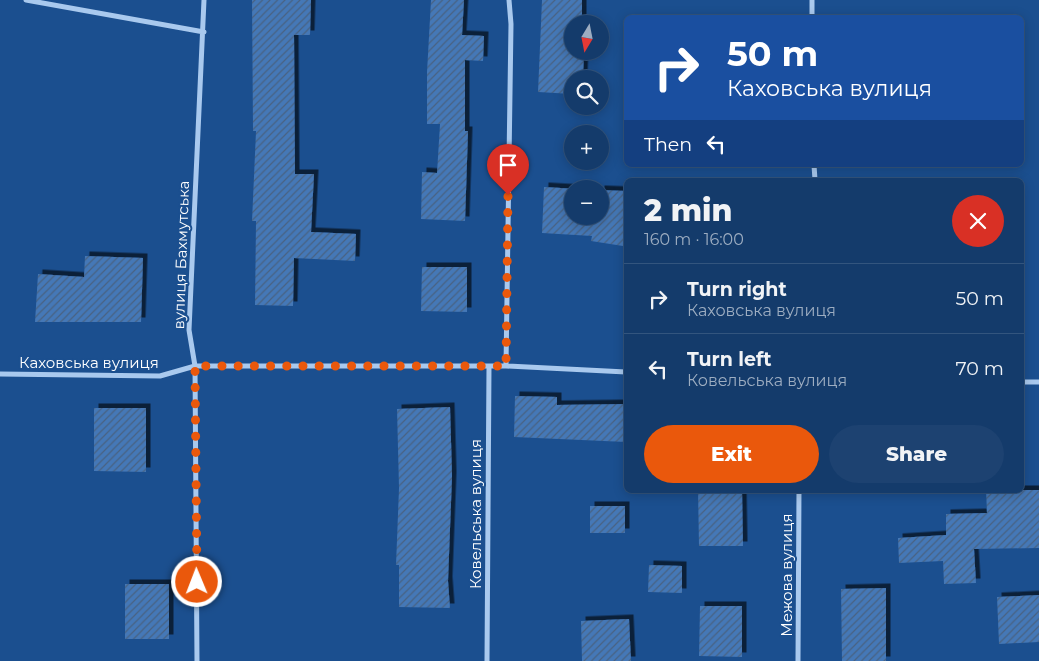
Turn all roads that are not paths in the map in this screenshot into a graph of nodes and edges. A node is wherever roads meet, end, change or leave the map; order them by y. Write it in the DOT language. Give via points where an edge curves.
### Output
graph roads {
  1 [pos="26,0"];
  2 [pos="204,0"];
  3 [pos="509,0"];
  4 [pos="812,0"];
  5 [pos="812,15"];
  6 [pos="204,32"];
  7 [pos="195,366"];
  8 [pos="506,366"];
  9 [pos="488,367"];
  10 [pos="624,372"];
  11 [pos="0,374"];
  12 [pos="1024,382"];
  13 [pos="1039,382"];
  14 [pos="799,493"];
  15 [pos="197,661"];
  16 [pos="487,661"];
  17 [pos="798,661"];
  1 -- 6 [label="street"];
  2 -- 6 [label="street, вулиця Бахмутська"];
  3 -- 8 [label="street"];
  4 -- 5 [label="street"];
  6 -- 7 [label="street, вулиця Бахмутська" via="189,330"];
  7 -- 9 [label="street, Каховська вулиця"];
  7 -- 11 [label="street, Каховська вулиця" via="160,376"];
  7 -- 15 [label="street, вулиця Бахмутська"];
  8 -- 9 [label="street, Каховська вулиця"];
  8 -- 10 [label="street, Каховська вулиця"];
  9 -- 16 [label="street, Ковельська вулиця"];
  12 -- 13 [label="street"];
  14 -- 17 [label="street, Межова вулиця"];
}
